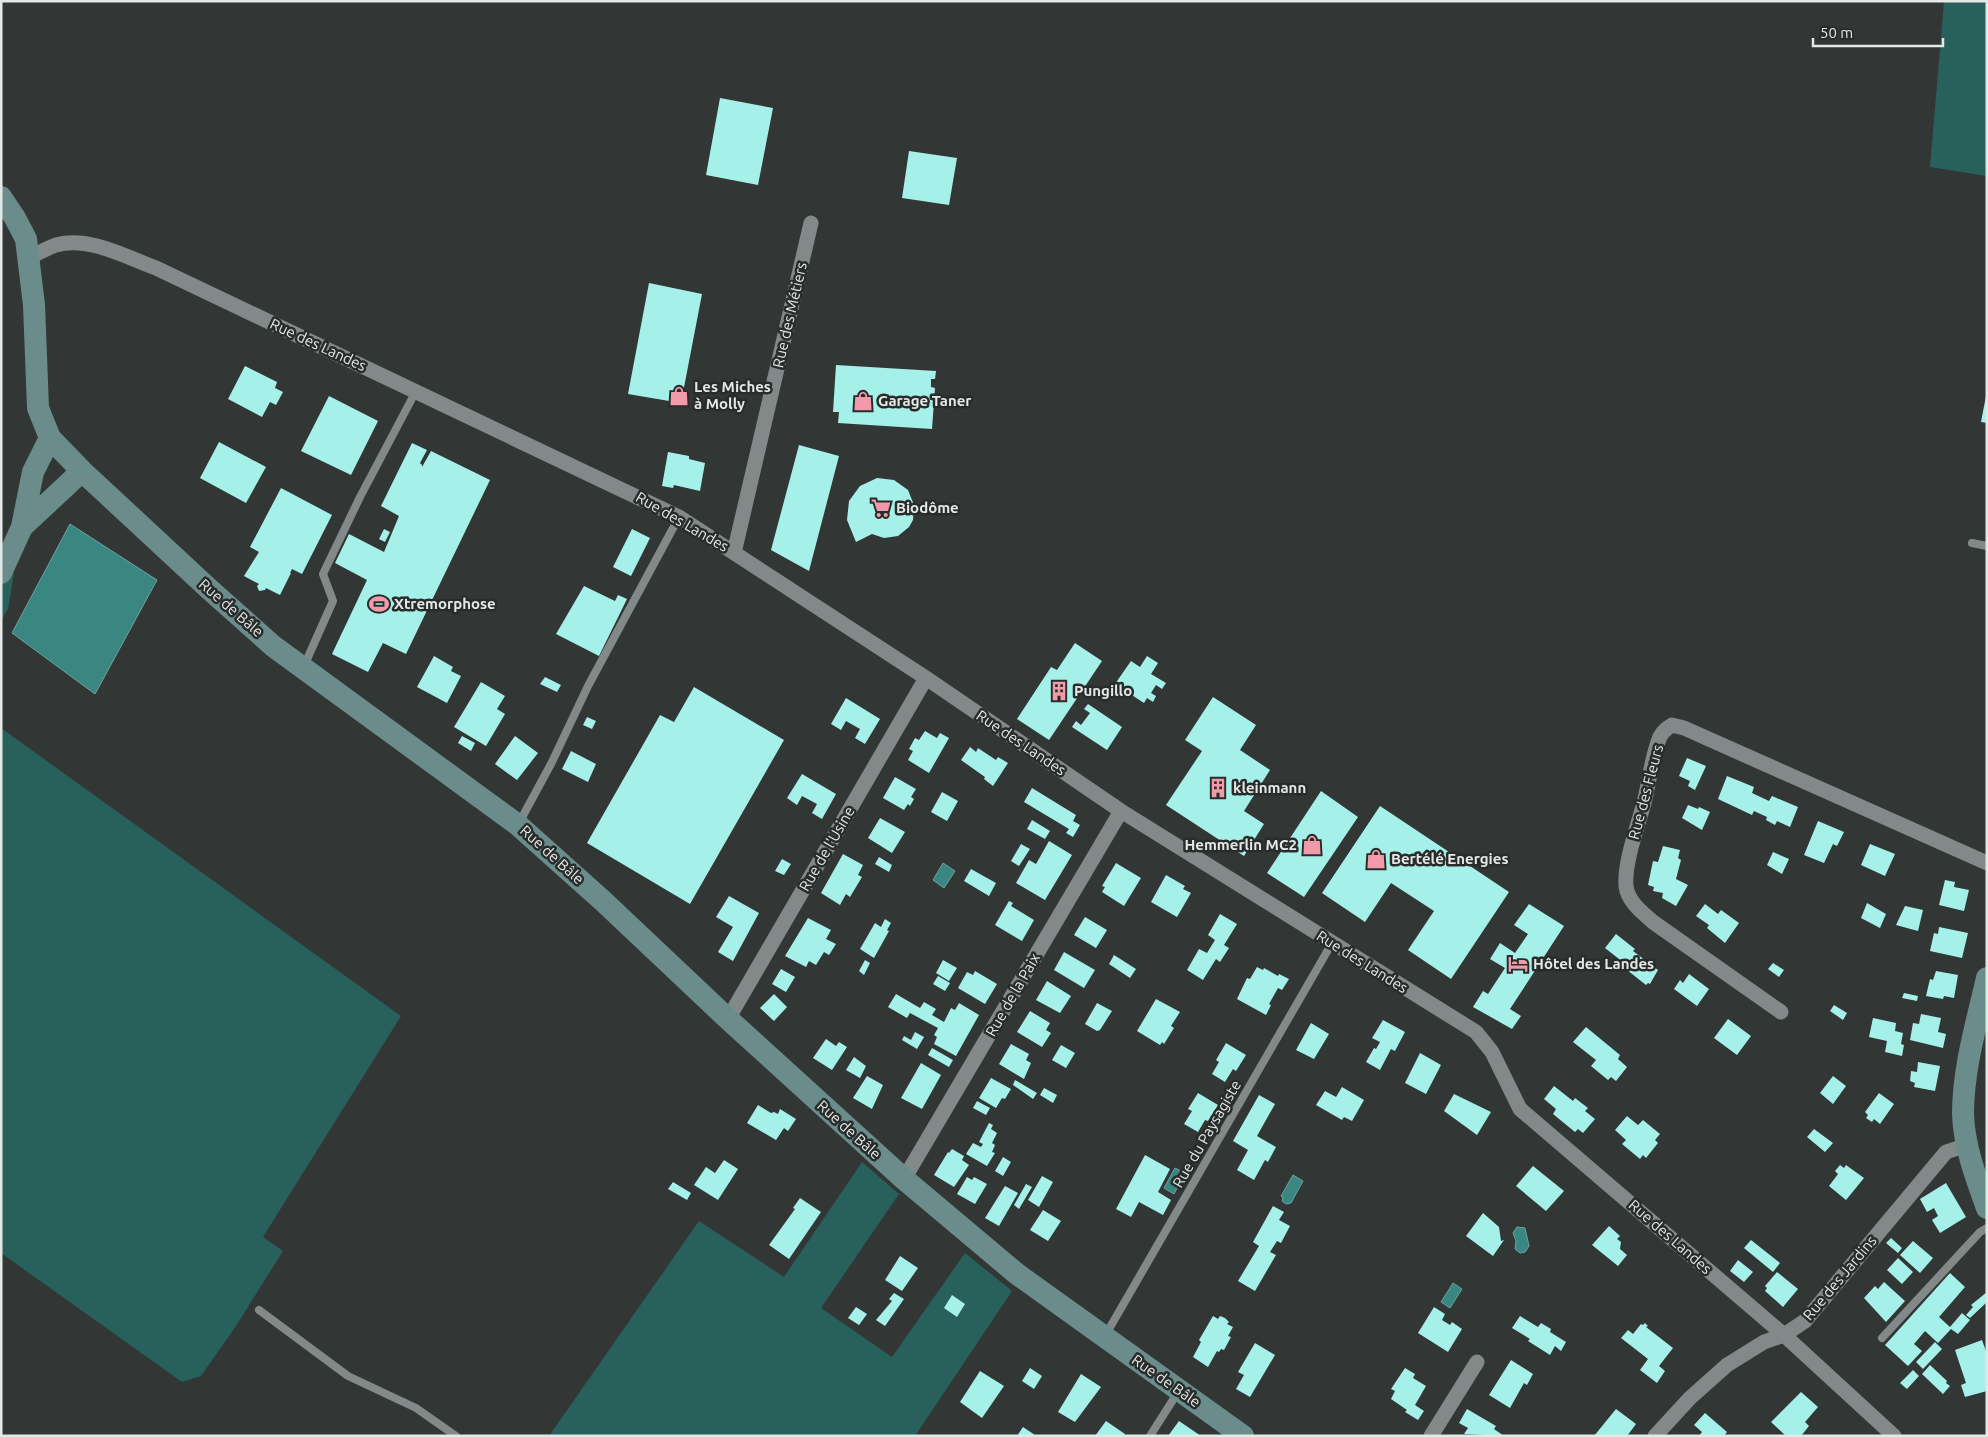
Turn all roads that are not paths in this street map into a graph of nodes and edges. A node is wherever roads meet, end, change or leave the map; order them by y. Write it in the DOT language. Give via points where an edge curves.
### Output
graph roads {
  1 [pos="1,197"];
  2 [pos="811,222"];
  3 [pos="28,258"];
  4 [pos="416,391"];
  5 [pos="50,438"];
  6 [pos="82,471"];
  7 [pos="679,517"];
  8 [pos="22,527"];
  9 [pos="1972,543"];
  10 [pos="1987,546"];
  11 [pos="734,553"];
  12 [pos="1,573"];
  13 [pos="303,668"];
  14 [pos="926,678"];
  15 [pos="1121,811"];
  16 [pos="518,825"];
  17 [pos="1987,863"];
  18 [pos="1332,943"];
  19 [pos="1987,978"];
  20 [pos="1781,1012"];
  21 [pos="728,1019"];
  22 [pos="1967,1144"];
  23 [pos="904,1179"];
  24 [pos="1987,1208"];
  25 [pos="1987,1228"];
  26 [pos="259,1310"];
  27 [pos="1784,1335"];
  28 [pos="1104,1338"];
  29 [pos="1882,1338"];
  30 [pos="1477,1362"];
  31 [pos="1179,1390"];
  32 [pos="456,1436"];
  33 [pos="1150,1436"];
  34 [pos="1243,1436"];
  35 [pos="1431,1436"];
  36 [pos="1655,1436"];
  37 [pos="1894,1436"];
  1 -- 3 [label="street, Rue de Bâle" via="26,239"];
  2 -- 11 [label="street, Rue des Métiers"];
  3 -- 4 [label="street, Rue des Landes" via="57,245 78,243 102,248 156,268"];
  3 -- 5 [label="street, Rue de Bâle" via="34,305 38,408"];
  4 -- 7 [label="street, Rue des Landes"];
  4 -- 13 [label="lane" via="323,574 334,601"];
  5 -- 6 [label="street, Rue de Bâle"];
  5 -- 8 [label="street" via="33,472"];
  6 -- 8 [label="street"];
  6 -- 13 [label="street, Rue de Bâle" via="273,646"];
  7 -- 11 [label="street, Rue des Landes"];
  7 -- 16 [label="lane"];
  8 -- 12 [label="street"];
  9 -- 10 [label="lane"];
  11 -- 14 [label="street, Rue des Landes"];
  13 -- 16 [label="street, Rue de Bâle"];
  14 -- 15 [label="street, Rue des Landes"];
  14 -- 21 [label="street, Rue de l'Usine"];
  15 -- 18 [label="street, Rue des Landes"];
  15 -- 23 [label="street, Rue de la Paix"];
  16 -- 21 [label="street, Rue de Bâle"];
  17 -- 20 [label="street, Rue des Fleurs" via="1684,728 1672,725 1664,730 1658,741 1631,847 1626,884 1628,895 1653,922"];
  18 -- 27 [label="street, Rue des Landes" via="1476,1032 1492,1052 1520,1109"];
  18 -- 28 [label="lane, Rue du Paysagiste"];
  19 -- 22 [label="street" via="1966,1078 1963,1116"];
  21 -- 23 [label="street, Rue de Bâle"];
  22 -- 24 [label="street"];
  22 -- 27 [label="street, Rue des Jardins" via="1946,1152 1805,1321"];
  23 -- 28 [label="street, Rue de Bâle" via="1017,1274"];
  25 -- 29 [label="lane"];
  26 -- 32 [label="lane" via="348,1376 416,1408"];
  27 -- 36 [label="street, Rue des Jardins" via="1764,1342 1727,1366 1690,1398"];
  27 -- 37 [label="street, Rue des Landes"];
  28 -- 31 [label="street, Rue de Bâle"];
  30 -- 35 [label="street"];
  31 -- 33 [label="lane"];
  31 -- 34 [label="street, Rue de Bâle"];
}
